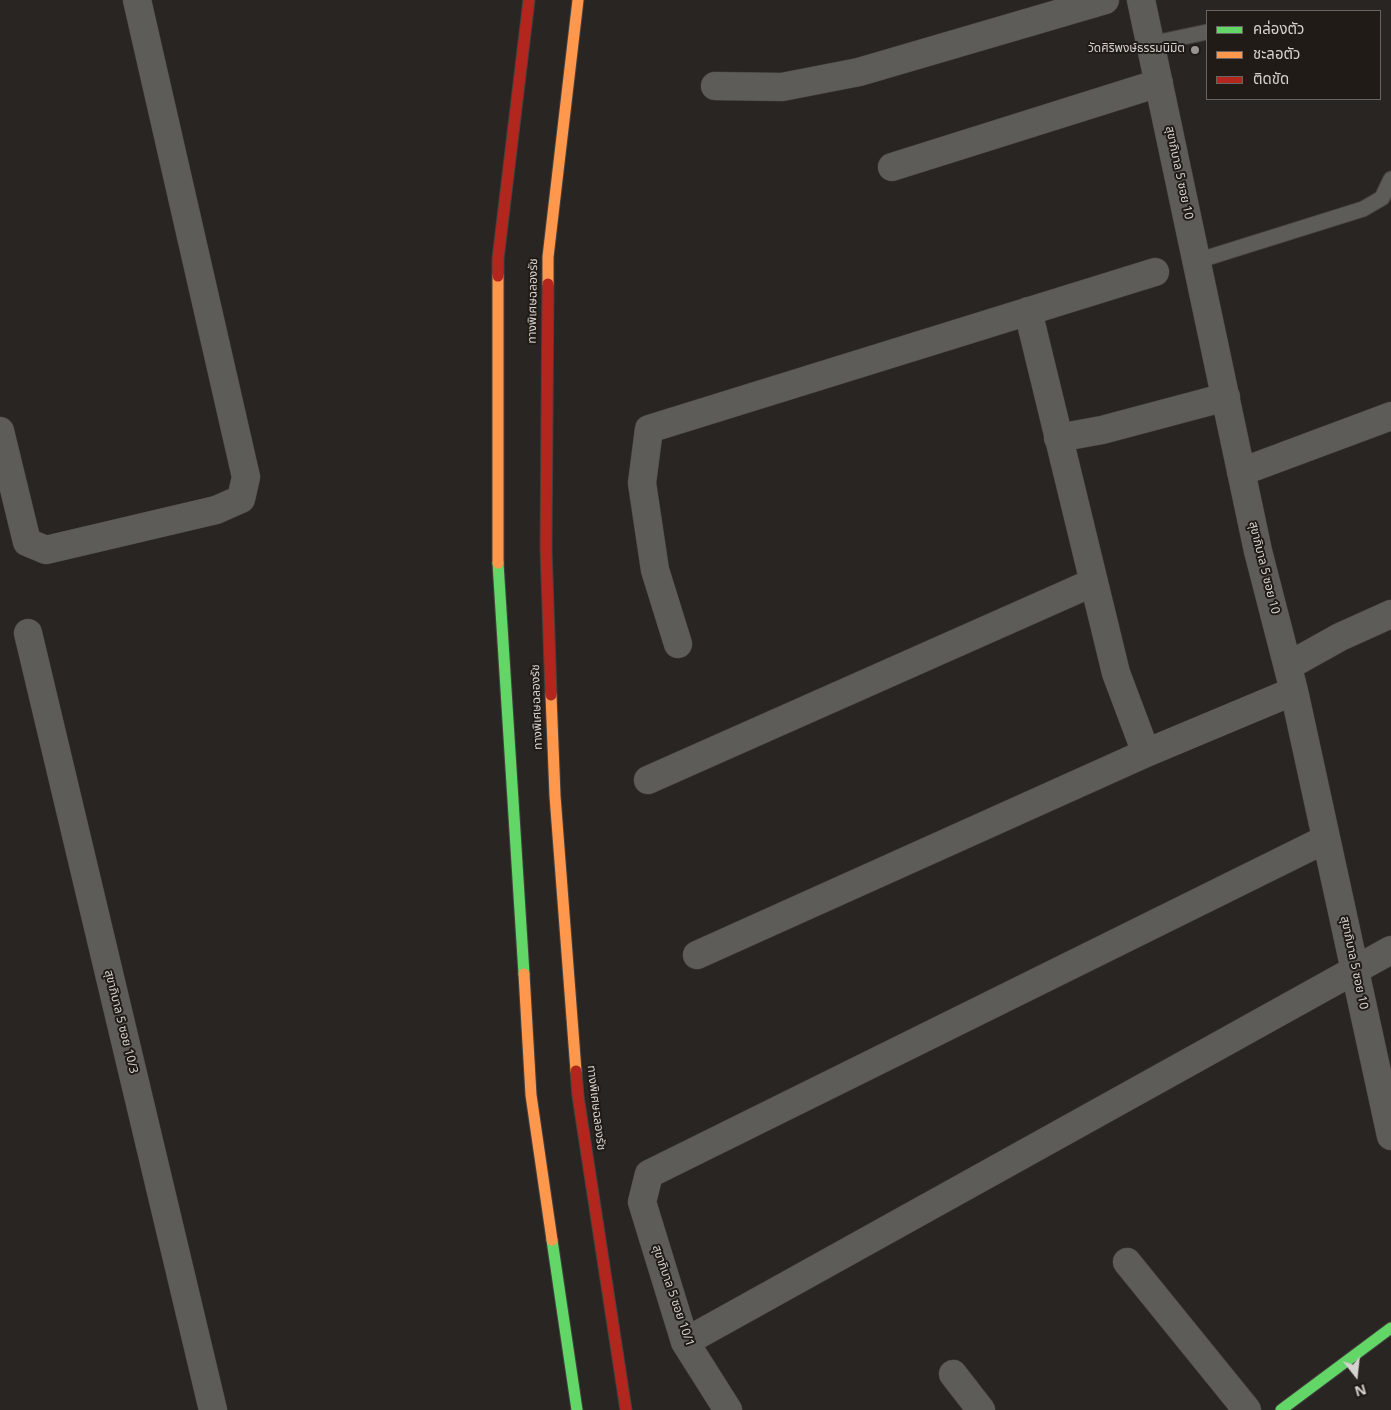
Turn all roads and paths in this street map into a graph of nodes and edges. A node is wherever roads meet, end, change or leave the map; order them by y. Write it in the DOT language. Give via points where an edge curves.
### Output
graph roads {
  1 [pos="137,0"];
  2 [pos="529,0"];
  3 [pos="578,0"];
  4 [pos="1105,0"];
  5 [pos="1141,0"];
  6 [pos="1206,32"];
  7 [pos="1150,44"];
  8 [pos="1159,83"];
  9 [pos="715,86"];
  10 [pos="892,167"];
  11 [pos="1391,179"];
  12 [pos="1196,261"];
  13 [pos="1155,272"];
  14 [pos="1028,311"];
  15 [pos="1226,397"];
  16 [pos="1391,416"];
  17 [pos="0,431"];
  18 [pos="1058,438"];
  19 [pos="1241,472"];
  20 [pos="1094,582"];
  21 [pos="1391,614"];
  22 [pos="28,633"];
  23 [pos="678,644"];
  24 [pos="1291,678"];
  25 [pos="1146,753"];
  26 [pos="648,780"];
  27 [pos="1326,839"];
  28 [pos="1391,950"];
  29 [pos="697,955"];
  30 [pos="1354,970"];
  31 [pos="1391,1136"];
  32 [pos="1127,1262"];
  33 [pos="1391,1328"];
  34 [pos="685,1342"];
  35 [pos="953,1374"];
  36 [pos="214,1410"];
  37 [pos="577,1410"];
  38 [pos="626,1410"];
  39 [pos="728,1410"];
  40 [pos="981,1410"];
  41 [pos="1247,1410"];
  42 [pos="1281,1410"];
  1 -- 17 [label="street" via="246,477 241,499 216,510 46,550 27,542"];
  2 -- 37 [label="main road" via="498,259 498,561 531,1095"];
  3 -- 38 [label="main road, ทางพิเศษฉลองรัช" via="548,257 546,548 555,796 578,1096"];
  4 -- 9 [label="street" via="859,72 782,87"];
  5 -- 7 [label="street, สุขาภิบาล 5 ซอย 10"];
  6 -- 7 [label="lane"];
  7 -- 8 [label="street, สุขาภิบาล 5 ซอย 10"];
  8 -- 10 [label="street"];
  8 -- 12 [label="street, สุขาภิบาล 5 ซอย 10"];
  11 -- 12 [label="lane" via="1382,198 1363,209"];
  12 -- 15 [label="street, สุขาภิบาล 5 ซอย 10"];
  13 -- 14 [label="street"];
  14 -- 18 [label="street"];
  14 -- 23 [label="street" via="649,429 642,483 655,570"];
  15 -- 18 [label="street" via="1102,430"];
  15 -- 19 [label="street, สุขาภิบาล 5 ซอย 10"];
  16 -- 19 [label="street"];
  18 -- 20 [label="street"];
  19 -- 24 [label="street, สุขาภิบาล 5 ซอย 10"];
  20 -- 25 [label="street" via="1116,673"];
  20 -- 26 [label="street"];
  21 -- 24 [label="street" via="1340,636"];
  22 -- 36 [label="street, สุขาภิบาล 5 ซอย 10/3"];
  24 -- 25 [label="street"];
  24 -- 27 [label="street, สุขาภิบาล 5 ซอย 10"];
  25 -- 29 [label="street"];
  27 -- 30 [label="street, สุขาภิบาล 5 ซอย 10"];
  27 -- 34 [label="street, สุขาภิบาล 5 ซอย 10/1" via="649,1174 642,1202"];
  28 -- 30 [label="street"];
  30 -- 31 [label="street, สุขาภิบาล 5 ซอย 10"];
  30 -- 34 [label="street"];
  32 -- 41 [label="street"];
  33 -- 42 [label="main road"];
  34 -- 39 [label="street, สุขาภิบาล 5 ซอย 10/1"];
  35 -- 40 [label="street"];
}
